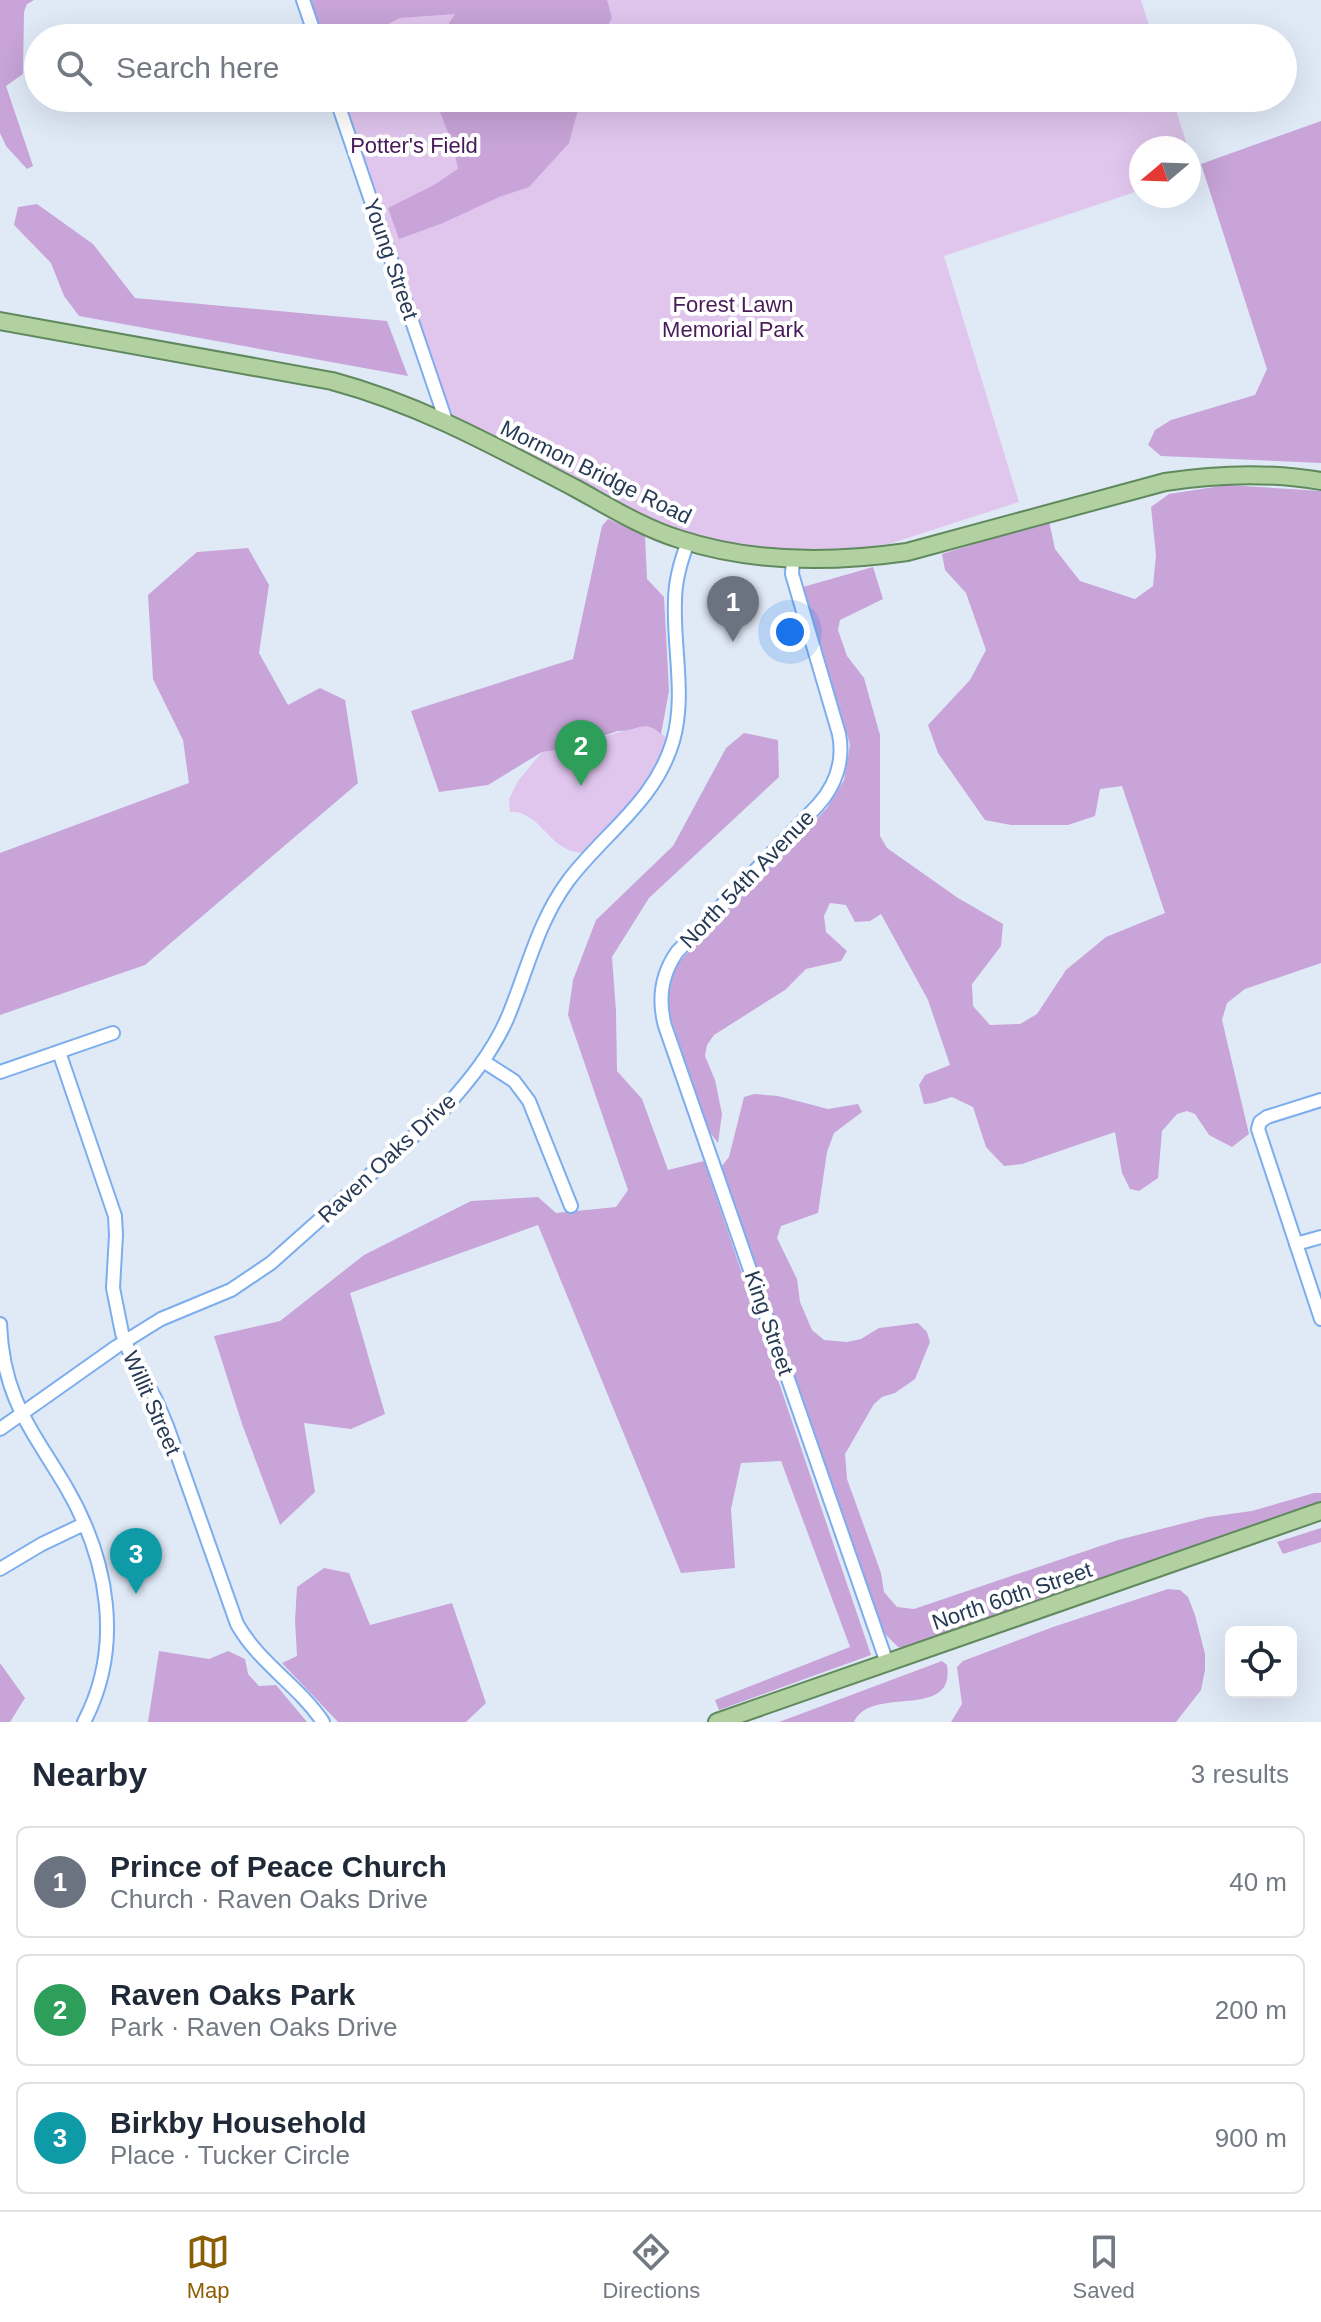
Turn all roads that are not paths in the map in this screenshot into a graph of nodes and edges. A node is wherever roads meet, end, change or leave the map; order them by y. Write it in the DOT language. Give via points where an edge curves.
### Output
graph roads {
  1 [pos="303,0"];
  2 [pos="311,24"];
  3 [pos="341,112"];
  4 [pos="0,321"];
  5 [pos="446,421"];
  6 [pos="1321,481"];
  7 [pos="688,542"];
  8 [pos="793,559"];
  9 [pos="663,982"];
  10 [pos="113,1033"];
  11 [pos="59,1052"];
  12 [pos="483,1061"];
  13 [pos="0,1072"];
  14 [pos="1321,1100"];
  15 [pos="571,1206"];
  16 [pos="1321,1237"];
  17 [pos="1296,1244"];
  18 [pos="1321,1319"];
  19 [pos="0,1324"];
  20 [pos="125,1342"];
  21 [pos="21,1415"];
  22 [pos="0,1429"];
  23 [pos="1321,1511"];
  24 [pos="84,1524"];
  25 [pos="0,1569"];
  26 [pos="887,1663"];
  27 [pos="740,1718"];
  28 [pos="84,1722"];
  29 [pos="323,1722"];
  30 [pos="717,1722"];
  1 -- 2 [label="street"];
  3 -- 5 [label="street, Young Street"];
  4 -- 5 [label="main road, Mormon Bridge Road" via="332,381"];
  5 -- 7 [label="main road, Mormon Bridge Road" via="611,508"];
  6 -- 8 [label="main road, Mormon Bridge Road" via="1243,475 1178,480 907,552"];
  7 -- 8 [label="main road, Mormon Bridge Road"];
  7 -- 12 [label="street, Raven Oaks Drive" via="675,593 679,703 669,754 635,809 555,900 506,1020"];
  8 -- 9 [label="street, North 54th Avenue" via="792,574 839,734 835,778 818,805 677,952"];
  9 -- 26 [label="street, King Street" via="665,1026"];
  10 -- 11 [label="street"];
  11 -- 13 [label="street"];
  11 -- 20 [label="street, Willit Street" via="115,1216 113,1288"];
  12 -- 15 [label="street" via="514,1081 529,1101"];
  12 -- 20 [label="street, Raven Oaks Drive" via="444,1109 271,1263 231,1290 161,1319"];
  14 -- 17 [label="street" via="1267,1117 1259,1125"];
  16 -- 17 [label="street"];
  17 -- 18 [label="street"];
  19 -- 21 [label="street" via="8,1383"];
  20 -- 21 [label="street, Raven Oaks Drive"];
  20 -- 29 [label="street, Willit Street" via="167,1426 237,1624 250,1645"];
  21 -- 22 [label="street, Raven Oaks Drive"];
  21 -- 24 [label="street"];
  23 -- 26 [label="main road, North 60th Street"];
  24 -- 25 [label="street"];
  24 -- 28 [label="street" via="98,1562 108,1624 102,1675"];
  26 -- 27 [label="main road, North 60th Street"];
  27 -- 30 [label="main road, North 60th Street"];
}
